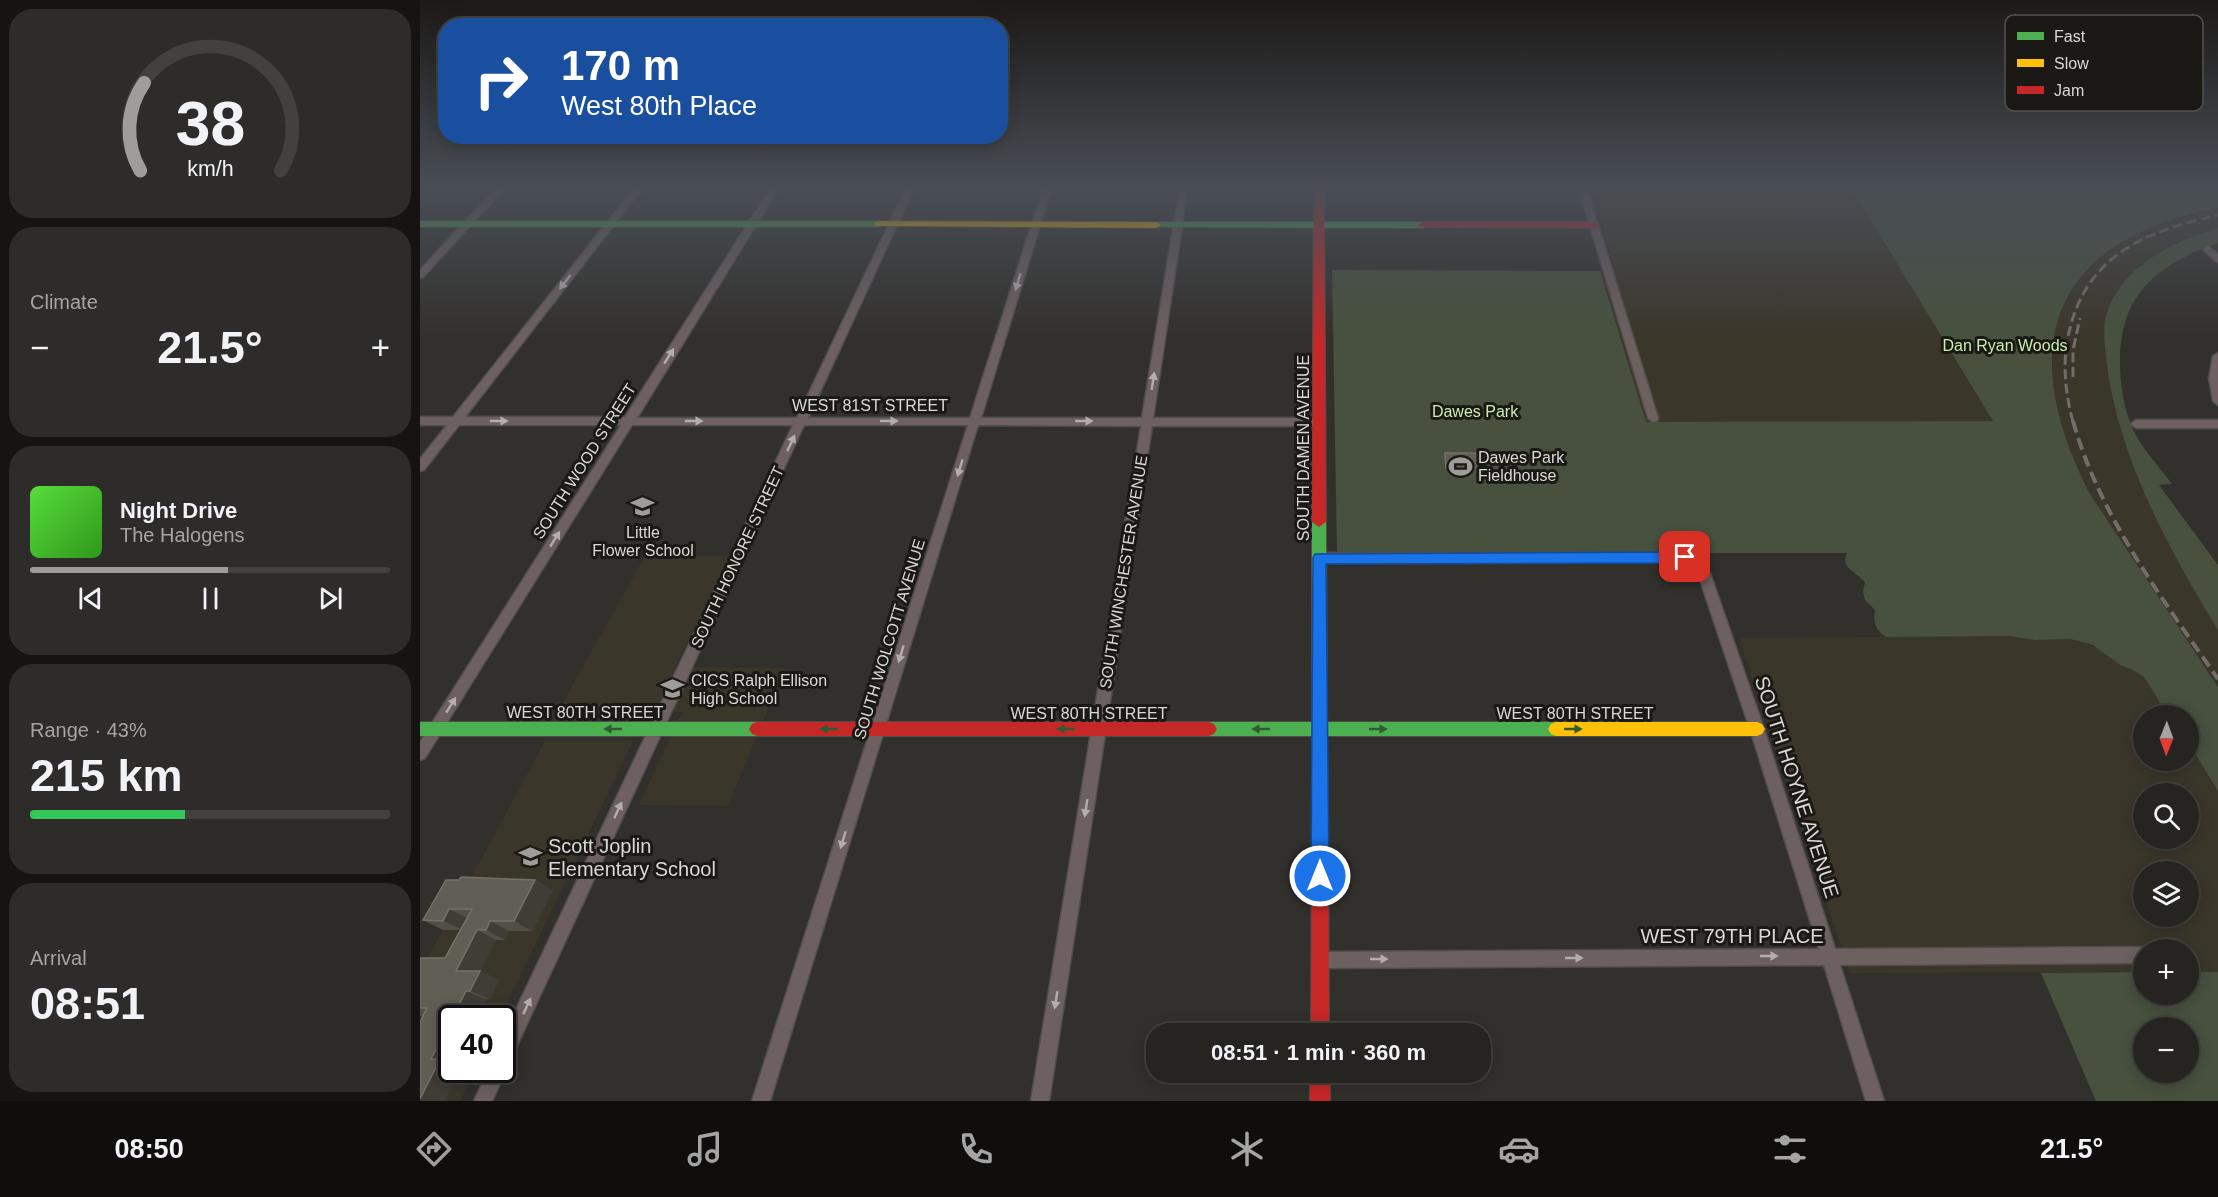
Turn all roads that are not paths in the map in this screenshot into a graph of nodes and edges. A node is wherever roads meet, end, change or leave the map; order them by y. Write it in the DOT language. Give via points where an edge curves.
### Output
graph roads {
  1 [pos="455,237"];
  2 [pos="600,237"];
  3 [pos="744,237"];
  4 [pos="888,237"];
  5 [pos="1032,237"];
  6 [pos="1176,237"];
  7 [pos="1319,237"];
  8 [pos="1598,237"];
  9 [pos="2208,249"];
  10 [pos="2218,259"];
  11 [pos="420,275"];
  12 [pos="2218,356"];
  13 [pos="2218,401"];
  14 [pos="1653,418"];
  15 [pos="420,421"];
  16 [pos="456,421"];
  17 [pos="629,421"];
  18 [pos="801,421"];
  19 [pos="974,421"];
  20 [pos="1147,422"];
  21 [pos="1319,422"];
  22 [pos="2136,424"];
  23 [pos="2218,424"];
  24 [pos="420,467"];
  25 [pos="1320,558"];
  26 [pos="420,729"];
  27 [pos="436,729"];
  28 [pos="656,729"];
  29 [pos="878,729"];
  30 [pos="1099,729"];
  31 [pos="1320,729"];
  32 [pos="1757,729"];
  33 [pos="420,754"];
  34 [pos="2133,955"];
  35 [pos="1829,956"];
  36 [pos="1320,960"];
  37 [pos="1320,1023"];
  38 [pos="516,1029"];
  39 [pos="491,1083"];
  40 [pos="1320,1083"];
  41 [pos="483,1101"];
  42 [pos="761,1101"];
  43 [pos="1040,1101"];
  44 [pos="1320,1101"];
  45 [pos="1875,1101"];
  1 -- 11 [label="street"];
  2 -- 16 [label="street, one-way"];
  17 -- 3 [label="street, SOUTH WOOD STREET, one-way"];
  4 -- 18 [label="street, SOUTH HONORE STREET"];
  5 -- 19 [label="street, SOUTH WOLCOTT AVENUE, one-way"];
  20 -- 6 [label="street, SOUTH WINCHESTER AVENUE, one-way"];
  7 -- 21 [label="street, SOUTH DAMEN AVENUE"];
  8 -- 14 [label="street"];
  9 -- 10 [label="street"];
  12 -- 13 [label="street" via="2214,378"];
  15 -- 16 [label="street, WEST 81ST STREET"];
  16 -- 17 [label="street, WEST 81ST STREET, one-way"];
  16 -- 24 [label="street"];
  17 -- 18 [label="street, WEST 81ST STREET, one-way"];
  27 -- 17 [label="street, SOUTH WOOD STREET, one-way"];
  18 -- 19 [label="street, WEST 81ST STREET, one-way"];
  28 -- 18 [label="street, SOUTH HONORE STREET, one-way"];
  19 -- 20 [label="street, WEST 81ST STREET, one-way"];
  19 -- 29 [label="street, SOUTH WOLCOTT AVENUE, one-way"];
  20 -- 21 [label="street, WEST 81ST STREET"];
  20 -- 30 [label="street, SOUTH WINCHESTER AVENUE"];
  21 -- 25 [label="street, SOUTH DAMEN AVENUE"];
  22 -- 23 [label="street"];
  25 -- 31 [label="street, SOUTH DAMEN AVENUE"];
  25 -- 32 [label="street, SOUTH HOYNE AVENUE" via="1692,560 1704,573"];
  26 -- 27 [label="street, WEST 80TH STREET"];
  28 -- 27 [label="street, WEST 80TH STREET, one-way"];
  27 -- 33 [label="street, SOUTH WOOD STREET"];
  29 -- 28 [label="street, WEST 80TH STREET, one-way"];
  38 -- 28 [label="street, SOUTH HONORE STREET, one-way"];
  30 -- 29 [label="street, WEST 80TH STREET, one-way"];
  29 -- 42 [label="street, SOUTH WOLCOTT AVENUE, one-way"];
  31 -- 30 [label="street, WEST 80TH STREET, one-way"];
  30 -- 43 [label="street, SOUTH WINCHESTER AVENUE, one-way"];
  31 -- 32 [label="street, WEST 80TH STREET, one-way"];
  31 -- 36 [label="street, SOUTH DAMEN AVENUE"];
  32 -- 35 [label="street, SOUTH HOYNE AVENUE"];
  34 -- 35 [label="street, WEST 79TH PLACE"];
  36 -- 35 [label="street, WEST 79TH PLACE, one-way"];
  35 -- 45 [label="street, SOUTH HOYNE AVENUE"];
  36 -- 37 [label="street, SOUTH DAMEN AVENUE"];
  39 -- 41 [label="street"];
  40 -- 44 [label="street"];
}
